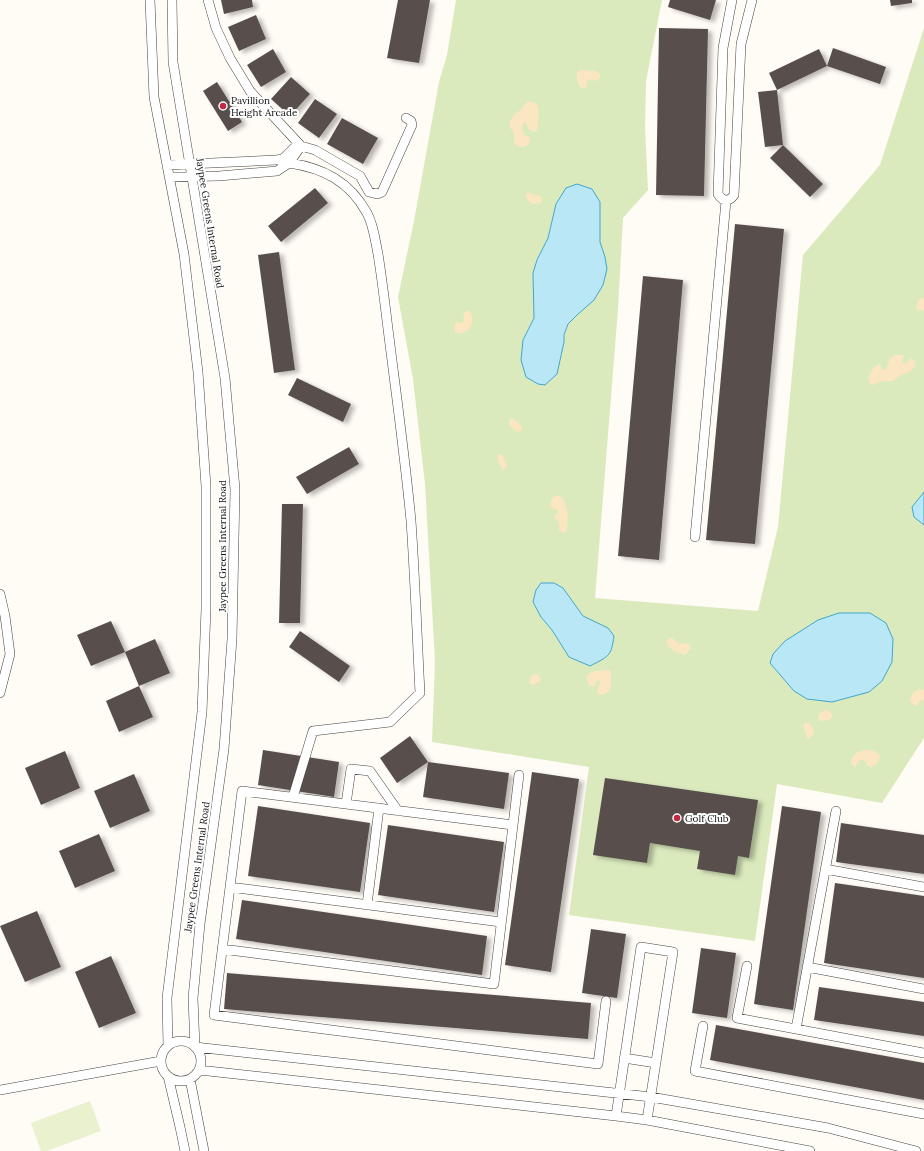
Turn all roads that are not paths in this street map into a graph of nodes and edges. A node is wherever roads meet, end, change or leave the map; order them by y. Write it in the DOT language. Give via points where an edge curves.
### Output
graph roads {
  1 [pos="150,0"];
  2 [pos="172,0"];
  3 [pos="208,0"];
  4 [pos="732,0"];
  5 [pos="752,0"];
  6 [pos="406,118"];
  7 [pos="300,144"];
  8 [pos="289,163"];
  9 [pos="167,164"];
  10 [pos="189,164"];
  11 [pos="191,176"];
  12 [pos="169,177"];
  13 [pos="726,201"];
  14 [pos="695,537"];
  15 [pos="0,594"];
  16 [pos="0,693"];
  17 [pos="520,775"];
  18 [pos="293,797"];
  19 [pos="346,804"];
  20 [pos="379,808"];
  21 [pos="398,810"];
  22 [pos="836,811"];
  23 [pos="513,825"];
  24 [pos="826,869"];
  25 [pos="230,887"];
  26 [pos="924,887"];
  27 [pos="367,905"];
  28 [pos="501,922"];
  29 [pos="222,949"];
  30 [pos="747,966"];
  31 [pos="807,967"];
  32 [pos="924,989"];
  33 [pos="606,1000"];
  34 [pos="703,1026"];
  35 [pos="796,1029"];
  36 [pos="168,1046"];
  37 [pos="195,1047"];
  38 [pos="924,1053"];
  39 [pos="624,1058"];
  40 [pos="162,1061"];
  41 [pos="656,1063"];
  42 [pos="199,1070"];
  43 [pos="168,1076"];
  44 [pos="190,1079"];
  45 [pos="0,1090"];
  46 [pos="619,1093"];
  47 [pos="651,1097"];
  48 [pos="924,1114"];
  49 [pos="616,1116"];
  50 [pos="647,1120"];
  51 [pos="185,1151"];
  52 [pos="204,1151"];
  53 [pos="810,1151"];
  54 [pos="916,1151"];
  1 -- 9 [label="street, Jaypee Greens Internal Road" via="154,98"];
  2 -- 10 [label="street, Jaypee Greens Internal Road" via="173,62"];
  3 -- 7 [label="street" via="216,28 250,91"];
  4 -- 13 [label="street" via="723,48 718,194"];
  5 -- 13 [label="street" via="741,44 734,195"];
  6 -- 7 [label="street" via="412,124 382,192 377,194 369,192 360,176"];
  7 -- 8 [label="street"];
  7 -- 10 [label="street" via="283,158 276,160"];
  8 -- 11 [label="street" via="276,171"];
  8 -- 18 [label="street" via="305,165 344,184 367,213 373,229 382,281 411,521 420,693 390,722 313,731"];
  9 -- 10 [label="street"];
  9 -- 12 [label="street, Jaypee Greens Internal Road"];
  10 -- 11 [label="street, Jaypee Greens Internal Road"];
  11 -- 12 [label="street"];
  11 -- 37 [label="street, Jaypee Greens Internal Road" via="225,378 235,489 232,639 224,749 200,924 193,998"];
  12 -- 36 [label="street, Jaypee Greens Internal Road" via="184,254 198,372 206,502 206,609 202,712 167,998"];
  13 -- 14 [label="street"];
  15 -- 16 [label="street" via="10,654"];
  17 -- 23 [label="street"];
  18 -- 19 [label="street"];
  18 -- 25 [label="street" via="242,791"];
  19 -- 20 [label="street"];
  19 -- 21 [label="street" via="351,769 364,770 370,771"];
  20 -- 21 [label="street"];
  20 -- 27 [label="street"];
  21 -- 23 [label="street"];
  22 -- 24 [label="street"];
  23 -- 28 [label="street"];
  24 -- 26 [label="street"];
  24 -- 31 [label="street"];
  25 -- 27 [label="street"];
  25 -- 29 [label="street"];
  27 -- 28 [label="street"];
  28 -- 29 [label="street" via="494,984"];
  29 -- 33 [label="street" via="214,1014 598,1064"];
  30 -- 35 [label="street" via="737,1018"];
  31 -- 32 [label="street"];
  31 -- 35 [label="street"];
  34 -- 48 [label="street" via="695,1071"];
  35 -- 38 [label="street"];
  36 -- 37 [label="street" via="185,1042"];
  36 -- 40 [label="street, Jaypee Greens Internal Road"];
  37 -- 42 [label="street, Jaypee Greens Internal Road" via="201,1058"];
  37 -- 46 [label="street"];
  39 -- 41 [label="street"];
  39 -- 41 [label="street" via="641,947 673,952"];
  39 -- 46 [label="street"];
  40 -- 43 [label="street"];
  40 -- 45 [label="street"];
  41 -- 47 [label="street"];
  42 -- 44 [label="street"];
  42 -- 49 [label="street"];
  43 -- 44 [label="street" via="179,1081"];
  43 -- 51 [label="street"];
  44 -- 52 [label="street"];
  46 -- 47 [label="street"];
  46 -- 49 [label="street"];
  47 -- 50 [label="street"];
  47 -- 54 [label="street" via="828,1128"];
  49 -- 50 [label="street"];
  50 -- 53 [label="street"];
}
